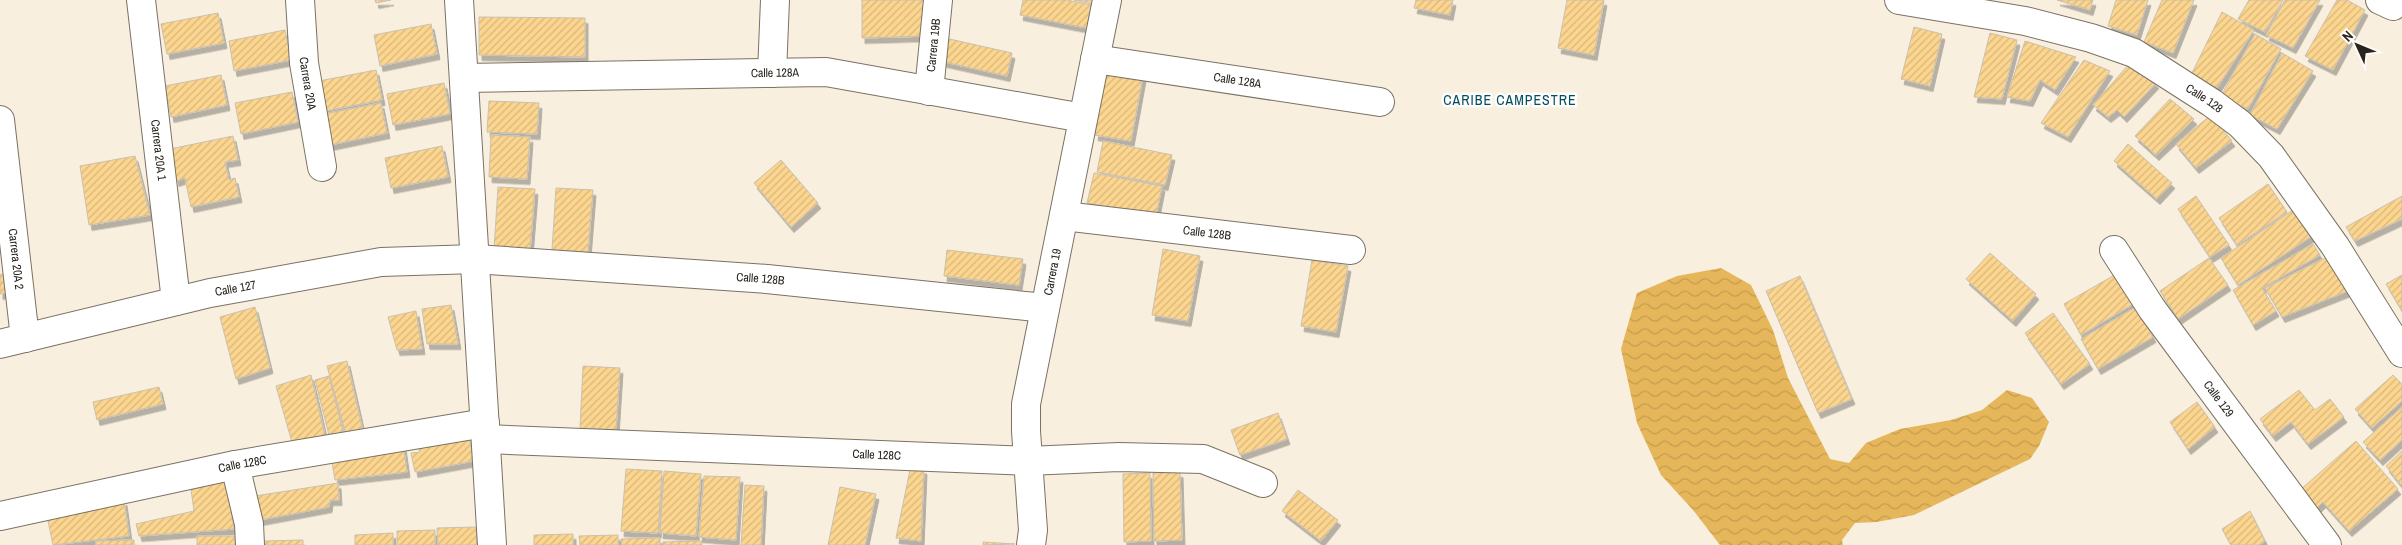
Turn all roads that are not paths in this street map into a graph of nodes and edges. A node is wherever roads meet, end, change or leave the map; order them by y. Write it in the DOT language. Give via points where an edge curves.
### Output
graph roads {
  1 [pos="140,0"];
  2 [pos="300,0"];
  3 [pos="459,0"];
  4 [pos="774,0"];
  5 [pos="938,0"];
  6 [pos="1107,0"];
  7 [pos="1899,0"];
  8 [pos="1095,60"];
  9 [pos="772,74"];
  10 [pos="464,78"];
  11 [pos="929,91"];
  12 [pos="1380,102"];
  13 [pos="1083,118"];
  14 [pos="0,120"];
  15 [pos="322,167"];
  16 [pos="1064,216"];
  17 [pos="1351,250"];
  18 [pos="2114,250"];
  19 [pos="475,259"];
  20 [pos="176,301"];
  21 [pos="1045,308"];
  22 [pos="13,341"];
  23 [pos="2402,353"];
  24 [pos="486,431"];
  25 [pos="1028,461"];
  26 [pos="235,466"];
  27 [pos="1263,483"];
  28 [pos="0,516"];
  29 [pos="250,545"];
  30 [pos="492,545"];
  31 [pos="1031,545"];
  32 [pos="2327,545"];
  1 -- 20 [label="street, Carrera 20A 1"];
  2 -- 15 [label="street, Carrera 20A" via="304,63"];
  3 -- 10 [label="street"];
  4 -- 9 [label="street"];
  5 -- 11 [label="street, Carrera 19B"];
  6 -- 8 [label="street, Carrera 19"];
  7 -- 23 [label="street, Calle 128" via="2025,21 2092,38 2134,53 2212,102 2240,124 2271,156 2335,246"];
  8 -- 12 [label="street, Calle 128A"];
  8 -- 13 [label="street, Carrera 19"];
  9 -- 10 [label="street, Calle 128A"];
  9 -- 11 [label="street, Calle 128A" via="826,72"];
  10 -- 19 [label="street"];
  11 -- 13 [label="street, Calle 128A"];
  13 -- 16 [label="street, Carrera 19"];
  14 -- 22 [label="street, Carrera 20A 2"];
  16 -- 17 [label="street, Calle 128B"];
  16 -- 21 [label="street, Carrera 19"];
  18 -- 32 [label="street, Calle 129" via="2163,324"];
  19 -- 20 [label="street, Calle 127" via="381,262"];
  19 -- 21 [label="street, Calle 128B" via="767,279"];
  19 -- 24 [label="street"];
  20 -- 22 [label="street, Calle 127"];
  21 -- 25 [label="street, Carrera 19" via="1026,404"];
  24 -- 25 [label="street, Calle 128C"];
  24 -- 26 [label="street, Calle 128C"];
  24 -- 30 [label="street"];
  25 -- 27 [label="street, Calle 128C" via="1119,457 1203,459"];
  25 -- 31 [label="street, Carrera 19" via="1033,530"];
  26 -- 28 [label="street, Calle 128C"];
  26 -- 29 [label="street" via="249,524"];
}
